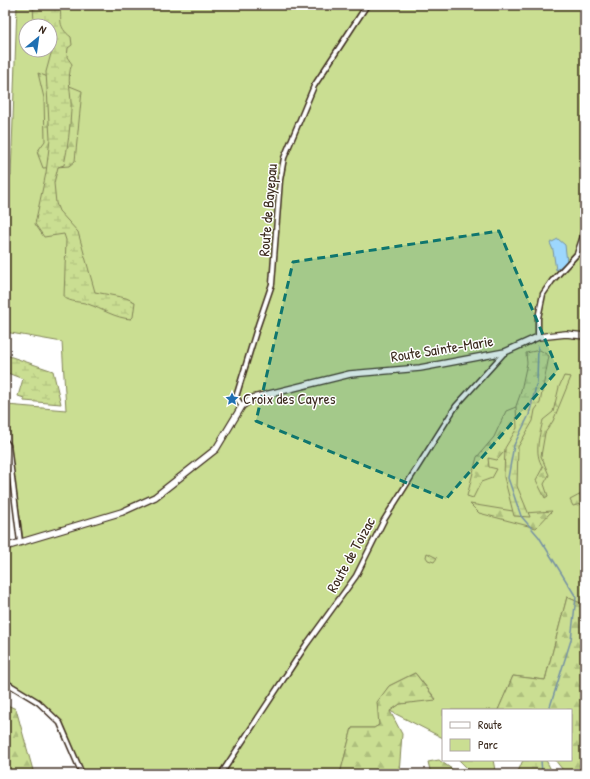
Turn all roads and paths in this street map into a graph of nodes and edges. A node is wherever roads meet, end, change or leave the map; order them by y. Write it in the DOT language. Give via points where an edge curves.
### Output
graph roads {
  1 [pos="367,5"];
  2 [pos="585,230"];
  3 [pos="585,336"];
  4 [pos="538,337"];
  5 [pos="505,352"];
  6 [pos="242,406"];
  7 [pos="5,441"];
  8 [pos="20,542"];
  9 [pos="5,547"];
  10 [pos="5,682"];
  11 [pos="82,774"];
  12 [pos="222,774"];
  1 -- 6 [label="street, Route de Bayepau" via="314,86 284,158 272,284 236,397"];
  2 -- 4 [label="street" via="577,254 543,294 538,318"];
  3 -- 4 [label="street, Route Sainte-Marie" via="566,334"];
  4 -- 5 [label="street, Route Sainte-Marie"];
  5 -- 6 [label="street, Route Sainte-Marie" via="420,368 350,374 253,398"];
  5 -- 12 [label="street, Route de Toizac" via="456,406 384,520 356,576 306,645"];
  6 -- 8 [label="street" via="216,448 155,497 122,512"];
  7 -- 8 [label="street" via="8,445"];
  8 -- 9 [label="street"];
  10 -- 11 [label="street" via="38,702 60,723"];
}
